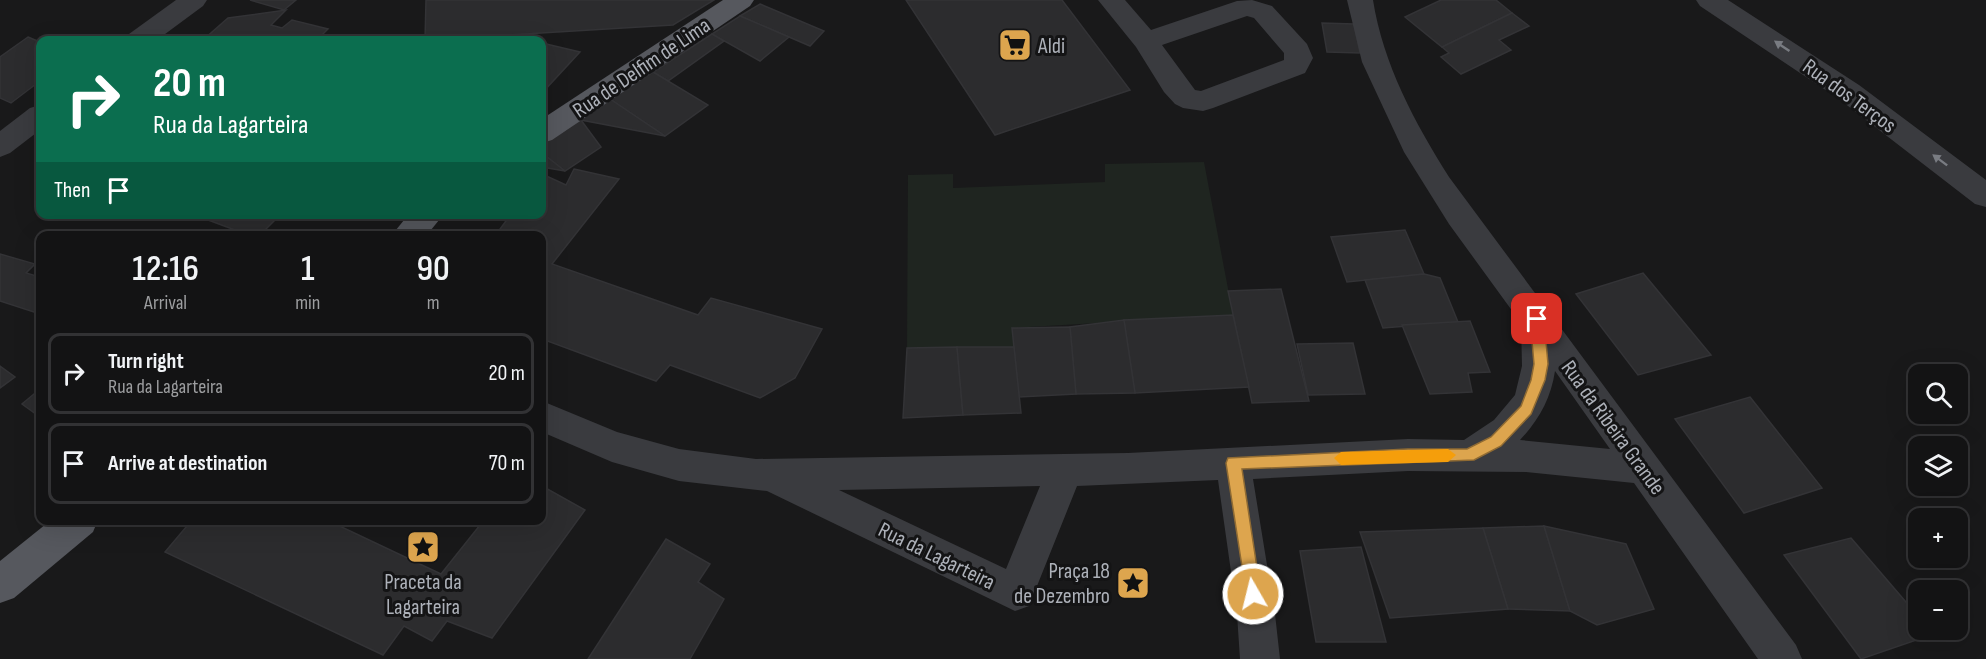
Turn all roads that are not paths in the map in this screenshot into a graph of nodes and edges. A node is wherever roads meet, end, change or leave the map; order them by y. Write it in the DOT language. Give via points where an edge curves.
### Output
graph roads {
  1 [pos="194,0"];
  2 [pos="741,0"];
  3 [pos="1111,0"];
  4 [pos="1360,0"];
  5 [pos="1710,0"];
  6 [pos="144,36"];
  7 [pos="1146,41"];
  8 [pos="36,117"];
  9 [pos="546,130"];
  10 [pos="36,141"];
  11 [pos="0,146"];
  12 [pos="1986,196"];
  13 [pos="424,219"];
  14 [pos="411,231"];
  15 [pos="1537,319"];
  16 [pos="546,418"];
  17 [pos="1469,456"];
  18 [pos="1233,463"];
  19 [pos="1644,468"];
  20 [pos="1065,470"];
  21 [pos="771,475"];
  22 [pos="74,525"];
  23 [pos="0,585"];
  24 [pos="1260,659"];
  25 [pos="1782,659"];
  1 -- 6 [label="street"];
  2 -- 9 [label="main road, Rua de Delfim de Lima"];
  3 -- 7 [label="street"];
  4 -- 15 [label="street, Rua da Ribeira Grande" via="1378,69 1410,141 1433,180"];
  12 -- 5 [label="street, Rua dos Terços, one-way" via="1849,92"];
  7 -- 7 [label="street" via="1246,7 1263,12 1297,50 1299,58 1295,66 1203,101 1193,101 1174,85"];
  8 -- 11 [label="street"];
  10 -- 11 [label="street"];
  13 -- 14 [label="main road"];
  15 -- 17 [label="street, Rua da Lagarteira" via="1541,364 1526,410 1496,441"];
  15 -- 19 [label="street, Rua da Ribeira Grande"];
  16 -- 21 [label="street, Rua da Lagarteira" via="612,446 679,465"];
  17 -- 18 [label="street, Rua da Lagarteira"];
  17 -- 19 [label="street, Rua da Lagarteira" via="1526,456"];
  18 -- 20 [label="street, Rua da Lagarteira"];
  18 -- 24 [label="street"];
  19 -- 25 [label="street, Rua da Ribeira Grande"];
  20 -- 21 [label="street, Rua da Lagarteira"];
  20 -- 21 [label="street, Rua da Lagarteira" via="1016,593"];
  22 -- 23 [label="main road"];
}
